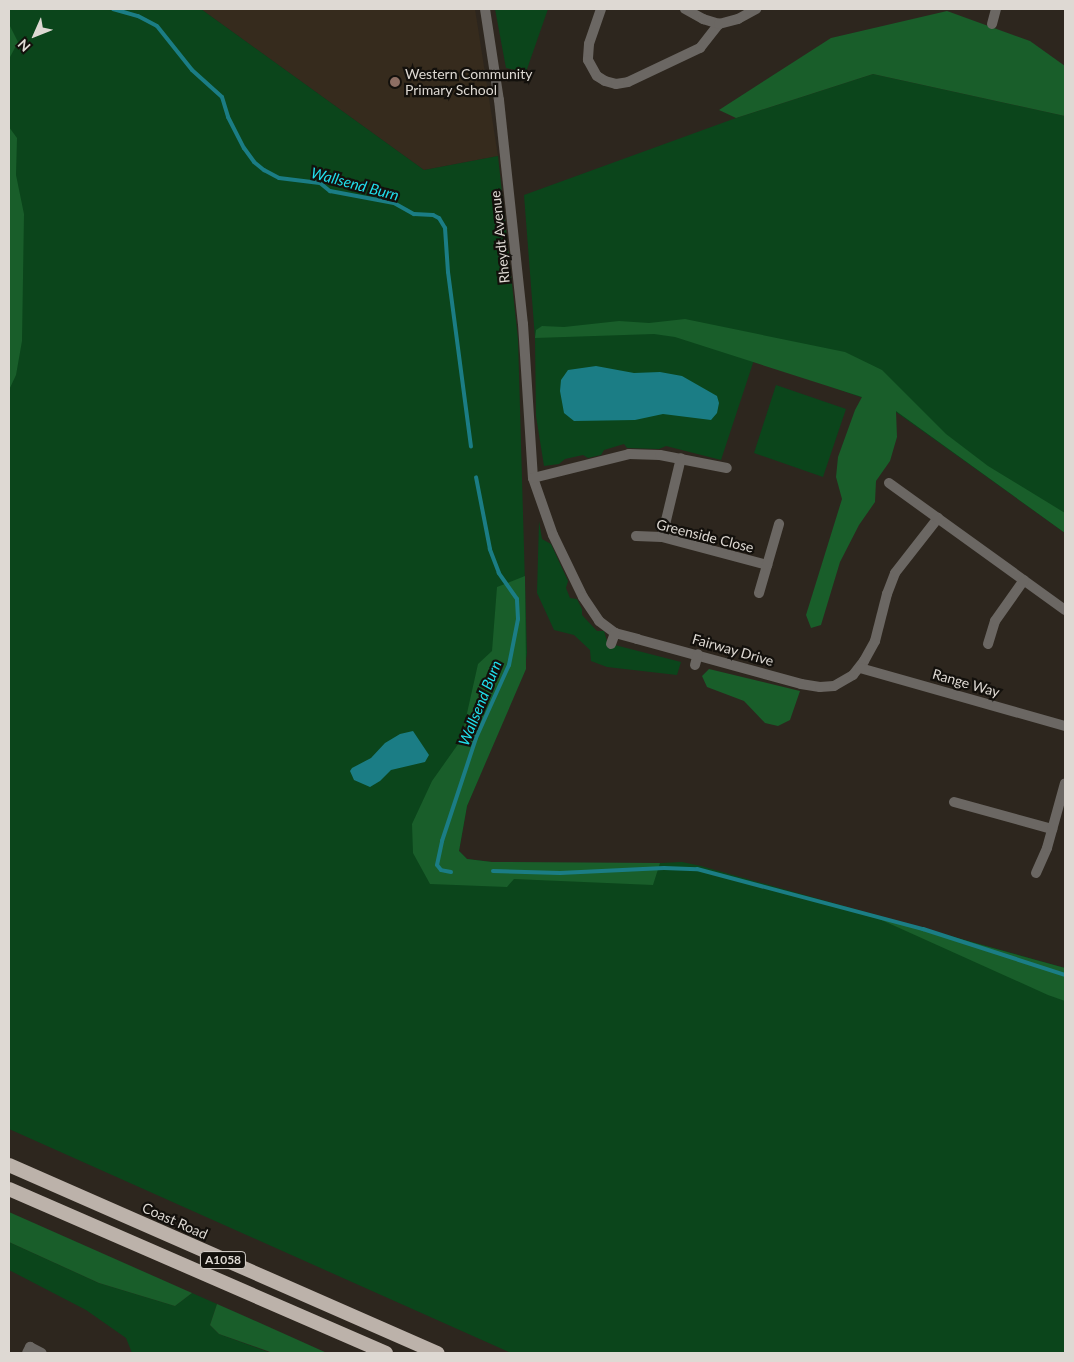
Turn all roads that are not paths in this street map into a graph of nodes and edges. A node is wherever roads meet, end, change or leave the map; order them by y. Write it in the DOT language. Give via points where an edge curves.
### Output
graph roads {
  1 [pos="485,9"];
  2 [pos="600,9"];
  3 [pos="685,9"];
  4 [pos="756,9"];
  5 [pos="996,9"];
  6 [pos="719,24"];
  7 [pos="992,24"];
  8 [pos="681,458"];
  9 [pos="530,463"];
  10 [pos="727,468"];
  11 [pos="533,478"];
  12 [pos="889,483"];
  13 [pos="938,518"];
  14 [pos="778,524"];
  15 [pos="636,536"];
  16 [pos="662,537"];
  17 [pos="767,565"];
  18 [pos="1024,580"];
  19 [pos="759,593"];
  20 [pos="1065,610"];
  21 [pos="615,633"];
  22 [pos="611,644"];
  23 [pos="988,644"];
  24 [pos="698,654"];
  25 [pos="695,666"];
  26 [pos="860,668"];
  27 [pos="1065,726"];
  28 [pos="1065,784"];
  29 [pos="954,802"];
  30 [pos="1052,829"];
  31 [pos="1036,873"];
  32 [pos="9,1165"];
  33 [pos="9,1189"];
  34 [pos="27,1353"];
  35 [pos="42,1353"];
  36 [pos="386,1353"];
  37 [pos="438,1353"];
  1 -- 9 [label="street, Rheydt Avenue" via="499,100 523,324"];
  2 -- 6 [label="street" via="589,44 588,60 597,76 616,84 628,82 700,48"];
  3 -- 6 [label="street"];
  4 -- 6 [label="street" via="738,19"];
  5 -- 7 [label="street"];
  8 -- 10 [label="street"];
  8 -- 11 [label="street" via="644,454 621,456"];
  8 -- 16 [label="street"];
  9 -- 11 [label="street, Fairway Drive"];
  11 -- 21 [label="street, Fairway Drive" via="553,535 583,598 599,621"];
  12 -- 13 [label="street"];
  13 -- 18 [label="street"];
  13 -- 26 [label="street, Fairway Drive" via="895,573 875,641"];
  14 -- 17 [label="street"];
  15 -- 16 [label="street, Greenside Close"];
  16 -- 17 [label="street, Greenside Close"];
  17 -- 19 [label="street"];
  18 -- 20 [label="street"];
  18 -- 23 [label="street" via="995,621"];
  21 -- 22 [label="street"];
  21 -- 24 [label="street, Fairway Drive"];
  24 -- 25 [label="street"];
  24 -- 26 [label="street, Fairway Drive" via="820,687 842,683"];
  26 -- 27 [label="street, Range Way"];
  28 -- 30 [label="street"];
  29 -- 30 [label="street"];
  30 -- 31 [label="street"];
  32 -- 37 [label="highway, Coast Road / A1058"];
  33 -- 36 [label="highway, A1058"];
  34 -- 35 [label="street" via="30,1347"];
}
